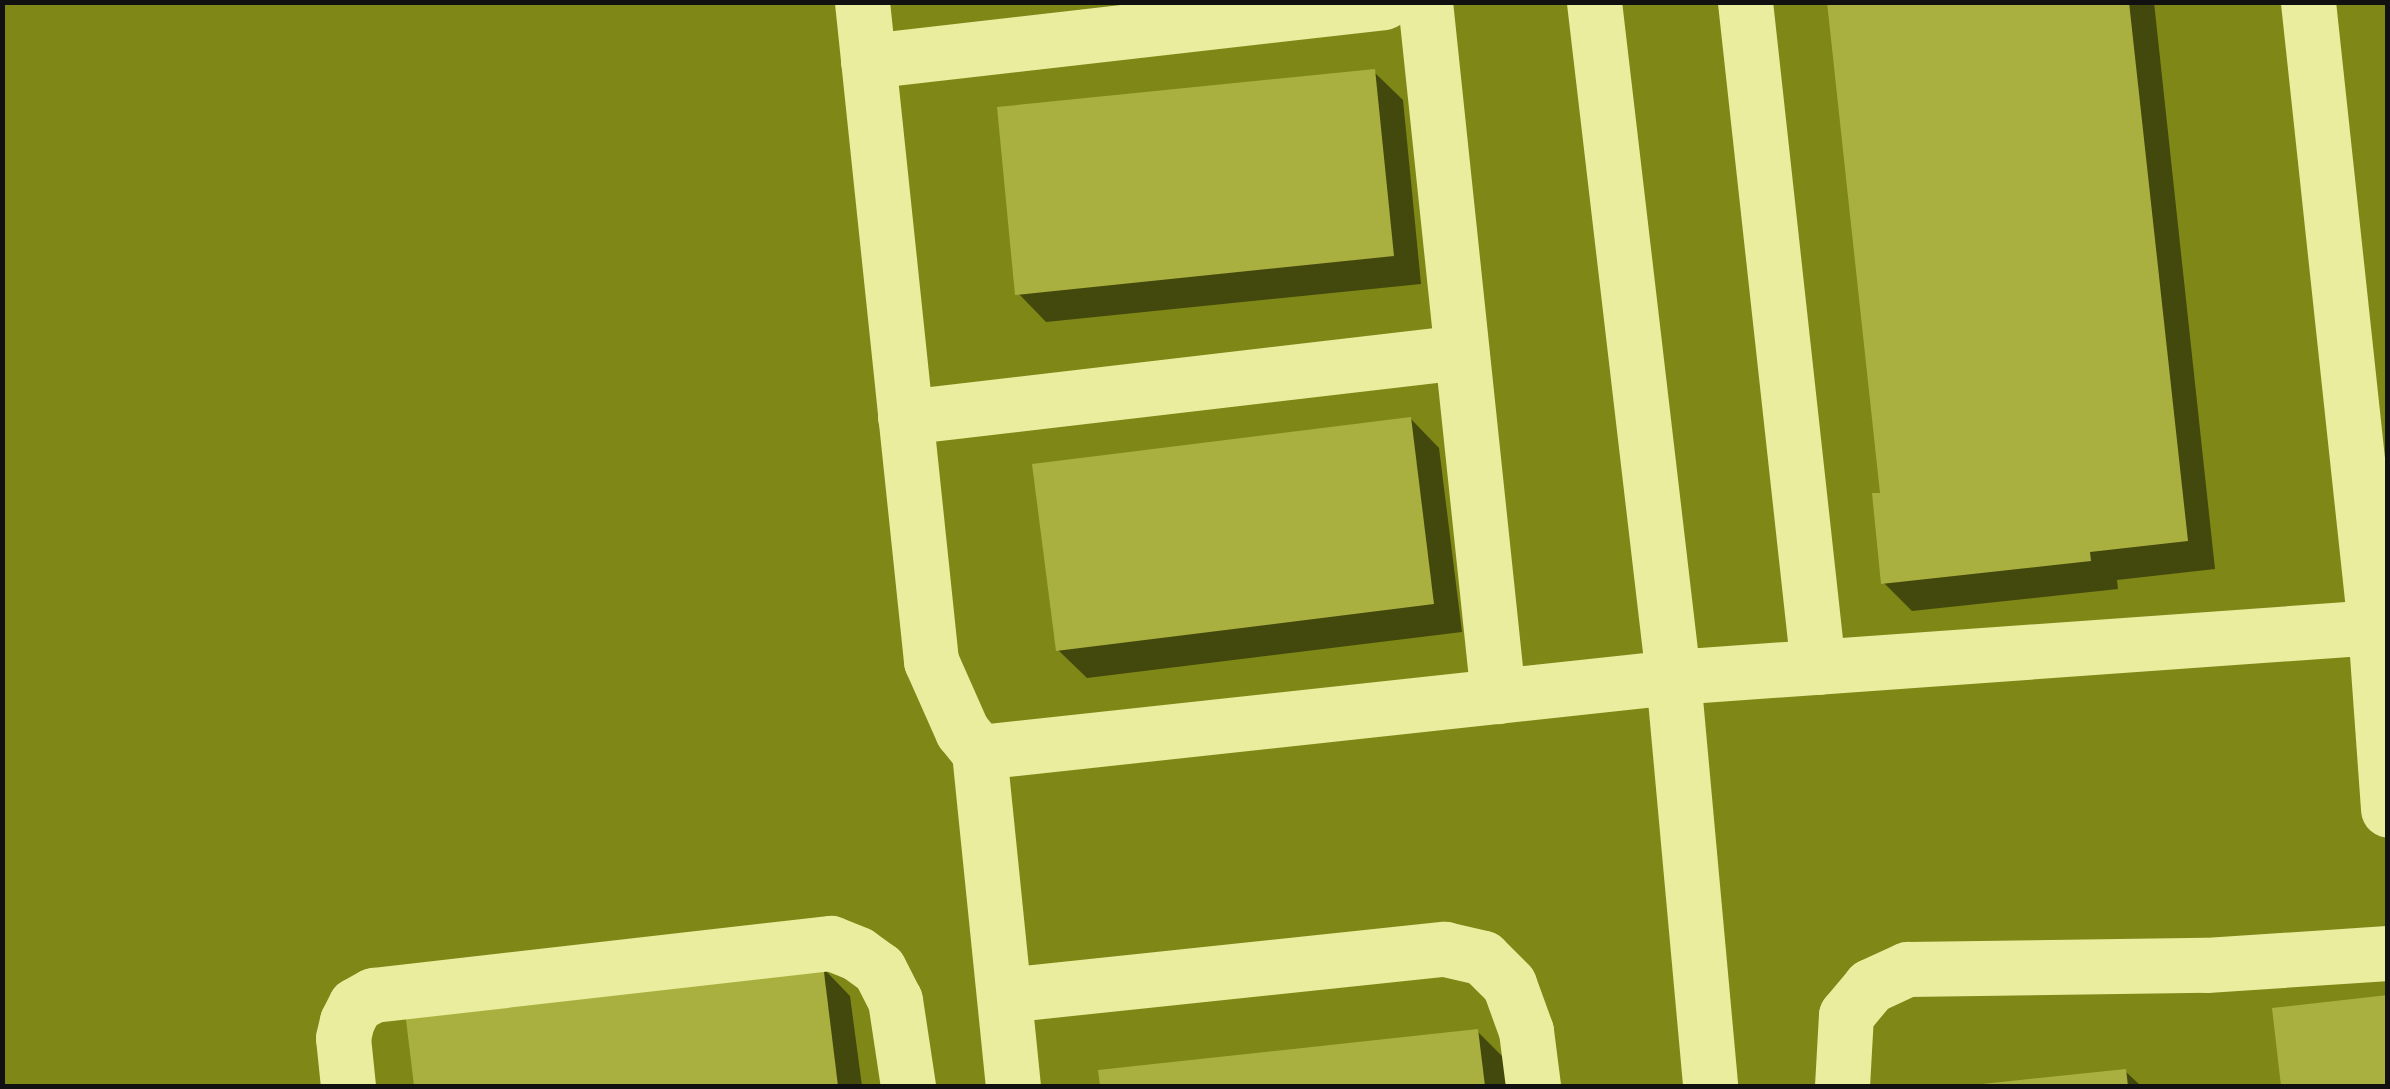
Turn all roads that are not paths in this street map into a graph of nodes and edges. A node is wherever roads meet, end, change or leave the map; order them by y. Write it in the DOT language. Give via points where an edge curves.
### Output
graph roads {
  1 [pos="862,2"];
  2 [pos="1384,2"];
  3 [pos="1424,2"];
  4 [pos="1594,2"];
  5 [pos="1745,2"];
  6 [pos="2308,2"];
  7 [pos="868,61"];
  8 [pos="1461,352"];
  9 [pos="905,417"];
  10 [pos="2381,627"];
  11 [pos="1818,667"];
  12 [pos="1674,678"];
  13 [pos="1498,696"];
  14 [pos="979,752"];
  15 [pos="2388,810"];
  16 [pos="2388,952"];
  17 [pos="1004,995"];
  18 [pos="348,1086"];
  19 [pos="908,1086"];
  20 [pos="1013,1086"];
  21 [pos="1533,1086"];
  22 [pos="1710,1086"];
  23 [pos="1842,1086"];
  1 -- 7 [label="lane"];
  2 -- 7 [label="lane"];
  3 -- 8 [label="lane"];
  4 -- 12 [label="lane"];
  5 -- 11 [label="lane"];
  6 -- 10 [label="lane"];
  7 -- 9 [label="lane"];
  8 -- 9 [label="lane"];
  8 -- 13 [label="lane"];
  9 -- 14 [label="lane" via="931,660 962,731"];
  10 -- 11 [label="lane"];
  10 -- 15 [label="lane"];
  11 -- 12 [label="lane"];
  12 -- 13 [label="lane"];
  12 -- 22 [label="lane"];
  13 -- 14 [label="lane"];
  14 -- 17 [label="lane"];
  16 -- 23 [label="lane" via="2206,966 1907,969 1870,986 1846,1015"];
  17 -- 20 [label="lane"];
  17 -- 21 [label="lane" via="1445,950 1483,958 1508,984 1526,1031"];
  18 -- 19 [label="lane" via="343,1038 354,1006 373,996 816,943 858,954 879,970 895,1000"];
}
